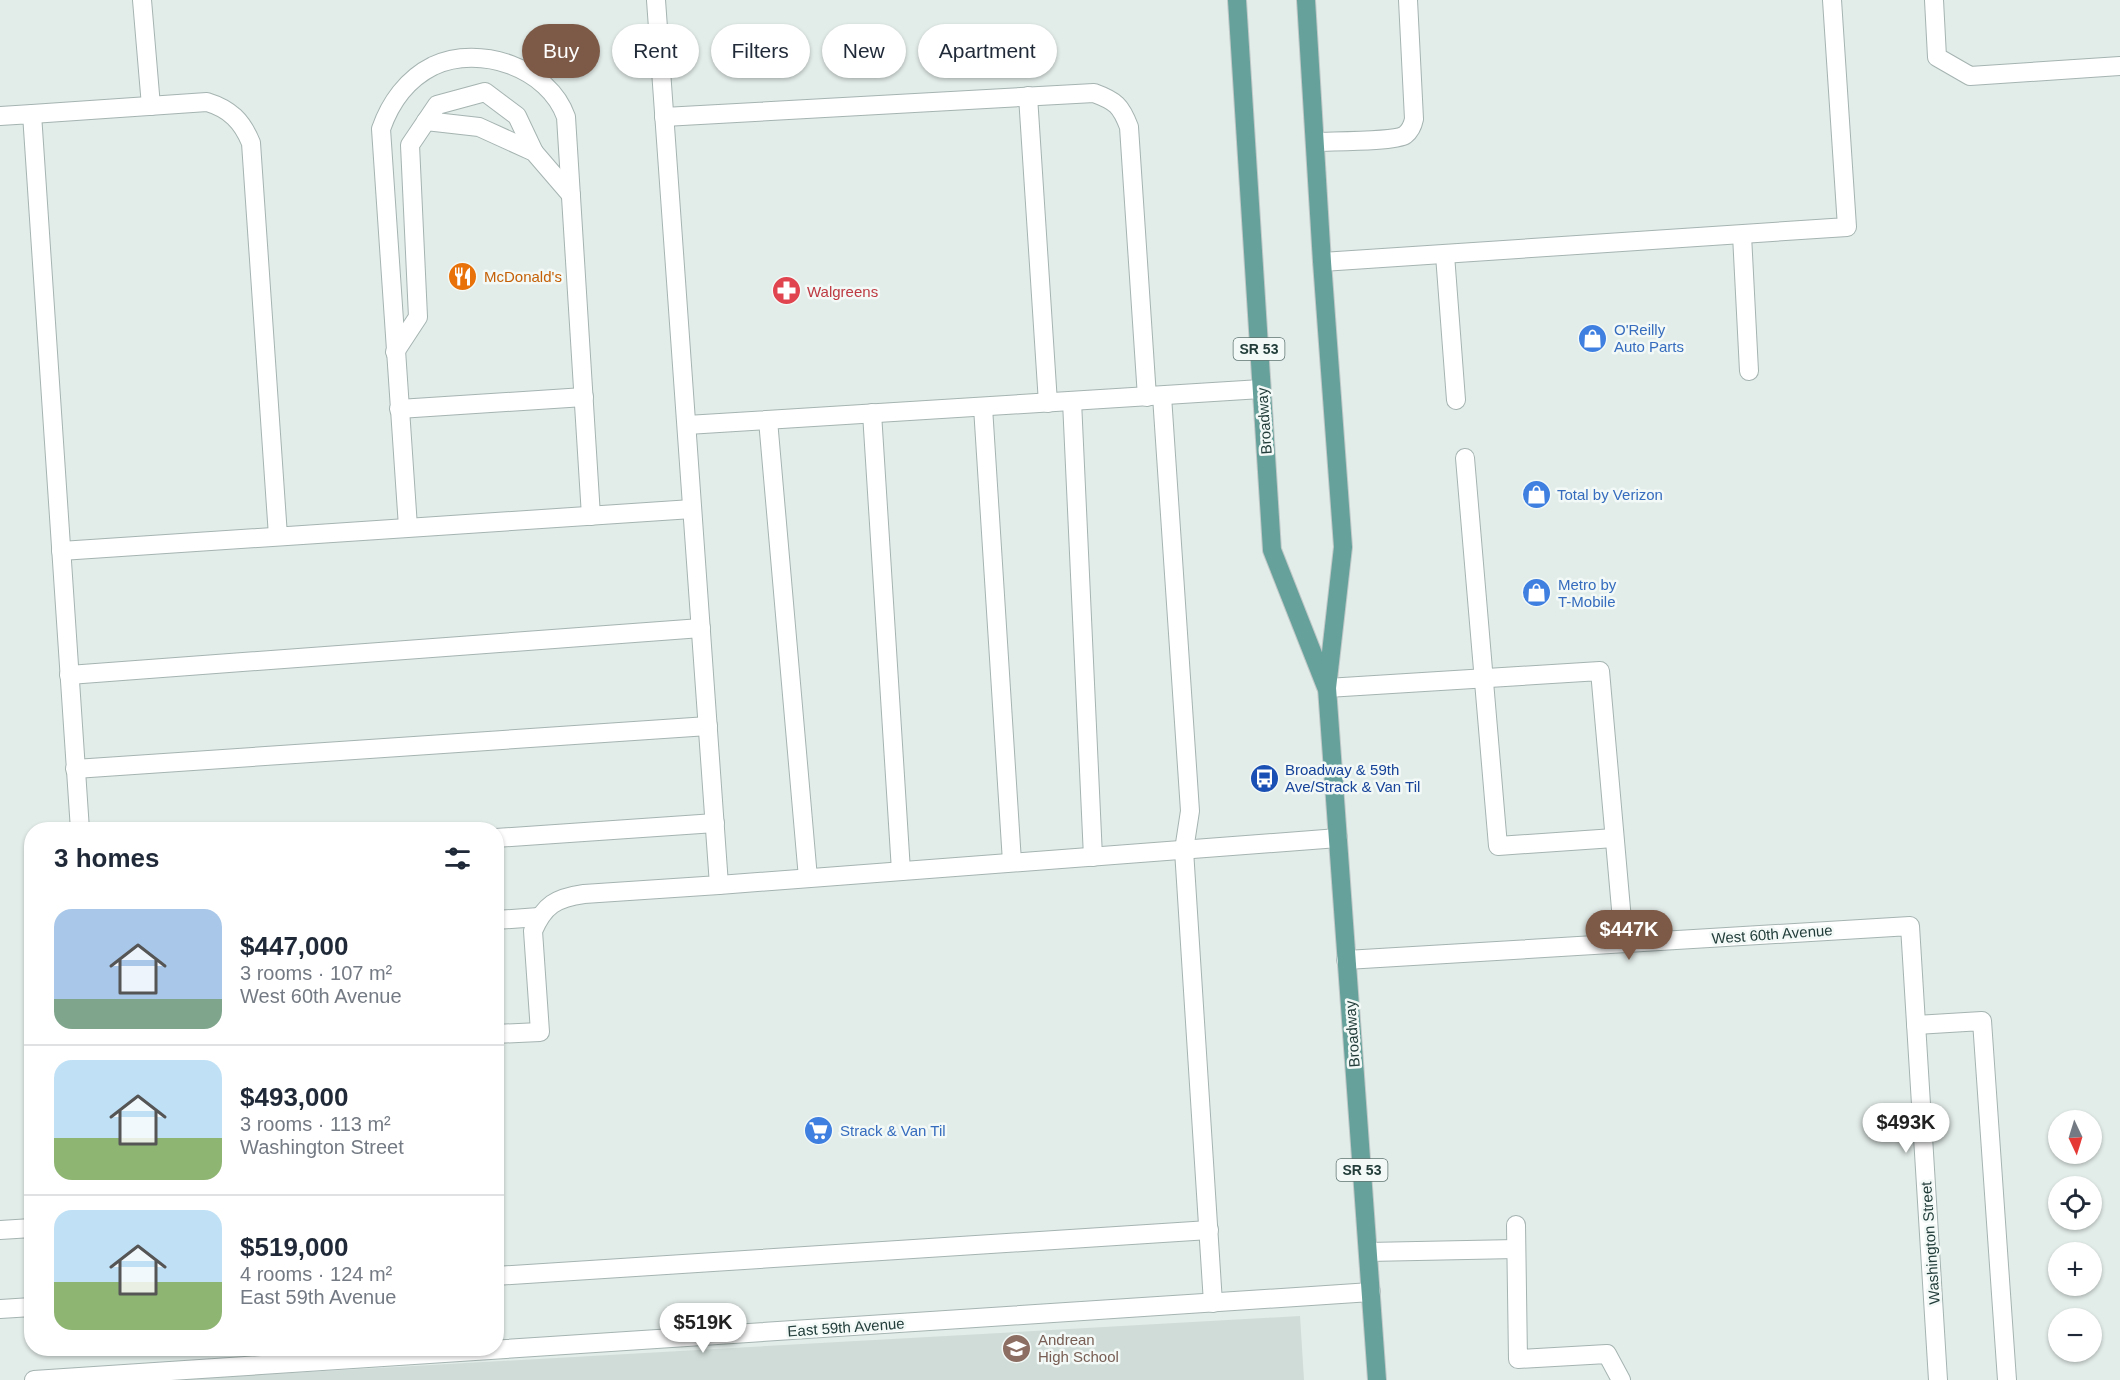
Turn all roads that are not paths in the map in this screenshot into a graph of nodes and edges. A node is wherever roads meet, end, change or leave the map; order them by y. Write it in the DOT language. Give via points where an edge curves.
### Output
graph roads {
  1 [pos="142,0"];
  2 [pos="656,0"];
  3 [pos="1237,0"];
  4 [pos="1306,0"];
  5 [pos="1408,0"];
  6 [pos="1832,0"];
  7 [pos="1934,0"];
  8 [pos="2120,66"];
  9 [pos="1028,96"];
  10 [pos="151,106"];
  11 [pos="32,114"];
  12 [pos="0,116"];
  13 [pos="664,117"];
  14 [pos="426,121"];
  15 [pos="1315,142"];
  16 [pos="534,152"];
  17 [pos="571,195"];
  18 [pos="1742,235"];
  19 [pos="1445,255"];
  20 [pos="1322,262"];
  21 [pos="395,352"];
  22 [pos="1749,371"];
  23 [pos="1262,389"];
  24 [pos="584,396"];
  25 [pos="1154,396"];
  26 [pos="1456,400"];
  27 [pos="1072,401"];
  28 [pos="1048,403"];
  29 [pos="983,407"];
  30 [pos="399,409"];
  31 [pos="872,413"];
  32 [pos="768,420"];
  33 [pos="687,425"];
  34 [pos="1465,458"];
  35 [pos="693,509"];
  36 [pos="591,516"];
  37 [pos="408,527"];
  38 [pos="278,536"];
  39 [pos="61,551"];
  40 [pos="701,628"];
  41 [pos="69,675"];
  42 [pos="1484,679"];
  43 [pos="1327,688"];
  44 [pos="708,726"];
  45 [pos="75,769"];
  46 [pos="79,822"];
  47 [pos="715,823"];
  48 [pos="504,837"];
  49 [pos="1338,838"];
  50 [pos="1614,838"];
  51 [pos="1184,850"];
  52 [pos="1093,857"];
  53 [pos="1012,862"];
  54 [pos="901,871"];
  55 [pos="808,878"];
  56 [pos="719,885"];
  57 [pos="539,917"];
  58 [pos="504,919"];
  59 [pos="1910,926"];
  60 [pos="1624,943"];
  61 [pos="1346,960"];
  62 [pos="1916,1024"];
  63 [pos="504,1034"];
  64 [pos="1516,1225"];
  65 [pos="24,1228"];
  66 [pos="0,1230"];
  67 [pos="1209,1230"];
  68 [pos="1516,1250"];
  69 [pos="1368,1252"];
  70 [pos="504,1275"];
  71 [pos="1371,1292"];
  72 [pos="1213,1303"];
  73 [pos="24,1307"];
  74 [pos="0,1309"];
  75 [pos="504,1349"];
  76 [pos="401,1356"];
  77 [pos="34,1380"];
  78 [pos="1377,1380"];
  79 [pos="1622,1380"];
  80 [pos="1938,1380"];
  81 [pos="2007,1380"];
  1 -- 10 [label="street"];
  2 -- 13 [label="street"];
  3 -- 23 [label="main road, Broadway / SR 53"];
  4 -- 15 [label="main road, Broadway / SR 53"];
  5 -- 15 [label="street" via="1412,126 1404,135 1388,138"];
  6 -- 18 [label="street" via="1847,227"];
  7 -- 8 [label="street" via="1937,57 1970,76"];
  9 -- 13 [label="street"];
  9 -- 25 [label="street" via="1094,93 1118,105 1124,114 1129,128"];
  9 -- 28 [label="street"];
  10 -- 11 [label="street"];
  10 -- 38 [label="street" via="207,102 222,107 234,115 251,143"];
  11 -- 12 [label="street"];
  11 -- 39 [label="street"];
  13 -- 33 [label="street"];
  14 -- 16 [label="street" via="479,127"];
  14 -- 16 [label="street" via="437,105 485,92 517,116"];
  14 -- 21 [label="street" via="410,145 418,317"];
  15 -- 20 [label="main road, Broadway / SR 53"];
  16 -- 17 [label="street"];
  17 -- 21 [label="street" via="566,117 561,102 538,80 508,64 474,58 454,60 419,75 395,99 381,129"];
  17 -- 24 [label="street"];
  18 -- 19 [label="street"];
  18 -- 22 [label="street"];
  19 -- 20 [label="street"];
  19 -- 26 [label="street"];
  20 -- 43 [label="main road, Broadway / SR 53" via="1343,547"];
  21 -- 30 [label="street"];
  23 -- 25 [label="street"];
  23 -- 43 [label="main road, Broadway / SR 53" via="1272,550"];
  24 -- 30 [label="street"];
  24 -- 36 [label="street"];
  25 -- 27 [label="street"];
  25 -- 51 [label="street" via="1190,811"];
  27 -- 28 [label="street"];
  27 -- 52 [label="street"];
  28 -- 29 [label="street"];
  29 -- 31 [label="street"];
  29 -- 53 [label="street"];
  30 -- 37 [label="street"];
  31 -- 32 [label="street"];
  31 -- 54 [label="street"];
  32 -- 33 [label="street"];
  32 -- 55 [label="street"];
  33 -- 35 [label="street"];
  34 -- 42 [label="street"];
  35 -- 36 [label="street"];
  35 -- 40 [label="street"];
  36 -- 37 [label="street"];
  37 -- 38 [label="street"];
  38 -- 39 [label="street"];
  39 -- 41 [label="street"];
  40 -- 41 [label="street"];
  40 -- 44 [label="street"];
  41 -- 45 [label="street"];
  42 -- 43 [label="street"];
  42 -- 50 [label="street" via="1600,671"];
  42 -- 50 [label="street" via="1498,846"];
  43 -- 49 [label="main road, Broadway / SR 53"];
  44 -- 45 [label="street"];
  44 -- 47 [label="street"];
  45 -- 46 [label="street"];
  47 -- 48 [label="street"];
  47 -- 56 [label="street"];
  49 -- 51 [label="street"];
  49 -- 61 [label="main road, Broadway / SR 53"];
  50 -- 60 [label="street"];
  51 -- 52 [label="street"];
  51 -- 67 [label="street"];
  52 -- 53 [label="street"];
  53 -- 54 [label="street"];
  54 -- 55 [label="street"];
  55 -- 56 [label="street"];
  56 -- 57 [label="street" via="565,897 549,905"];
  57 -- 58 [label="street"];
  57 -- 63 [label="street" via="533,931 540,1032"];
  59 -- 60 [label="street, West 60th Avenue"];
  59 -- 62 [label="street, Washington Street"];
  60 -- 61 [label="street, West 60th Avenue"];
  61 -- 69 [label="main road, Broadway / SR 53"];
  62 -- 80 [label="street, Washington Street"];
  62 -- 81 [label="street" via="1982,1021"];
  64 -- 68 [label="street"];
  65 -- 66 [label="street"];
  67 -- 70 [label="street"];
  67 -- 72 [label="street"];
  68 -- 69 [label="street"];
  68 -- 79 [label="street" via="1518,1359 1607,1354"];
  69 -- 71 [label="main road, Broadway / SR 53"];
  71 -- 72 [label="street, East 59th Avenue"];
  71 -- 78 [label="main road, Broadway / SR 53"];
  72 -- 75 [label="street, East 59th Avenue"];
  73 -- 74 [label="street"];
  76 -- 77 [label="street, East 59th Avenue"];
}
